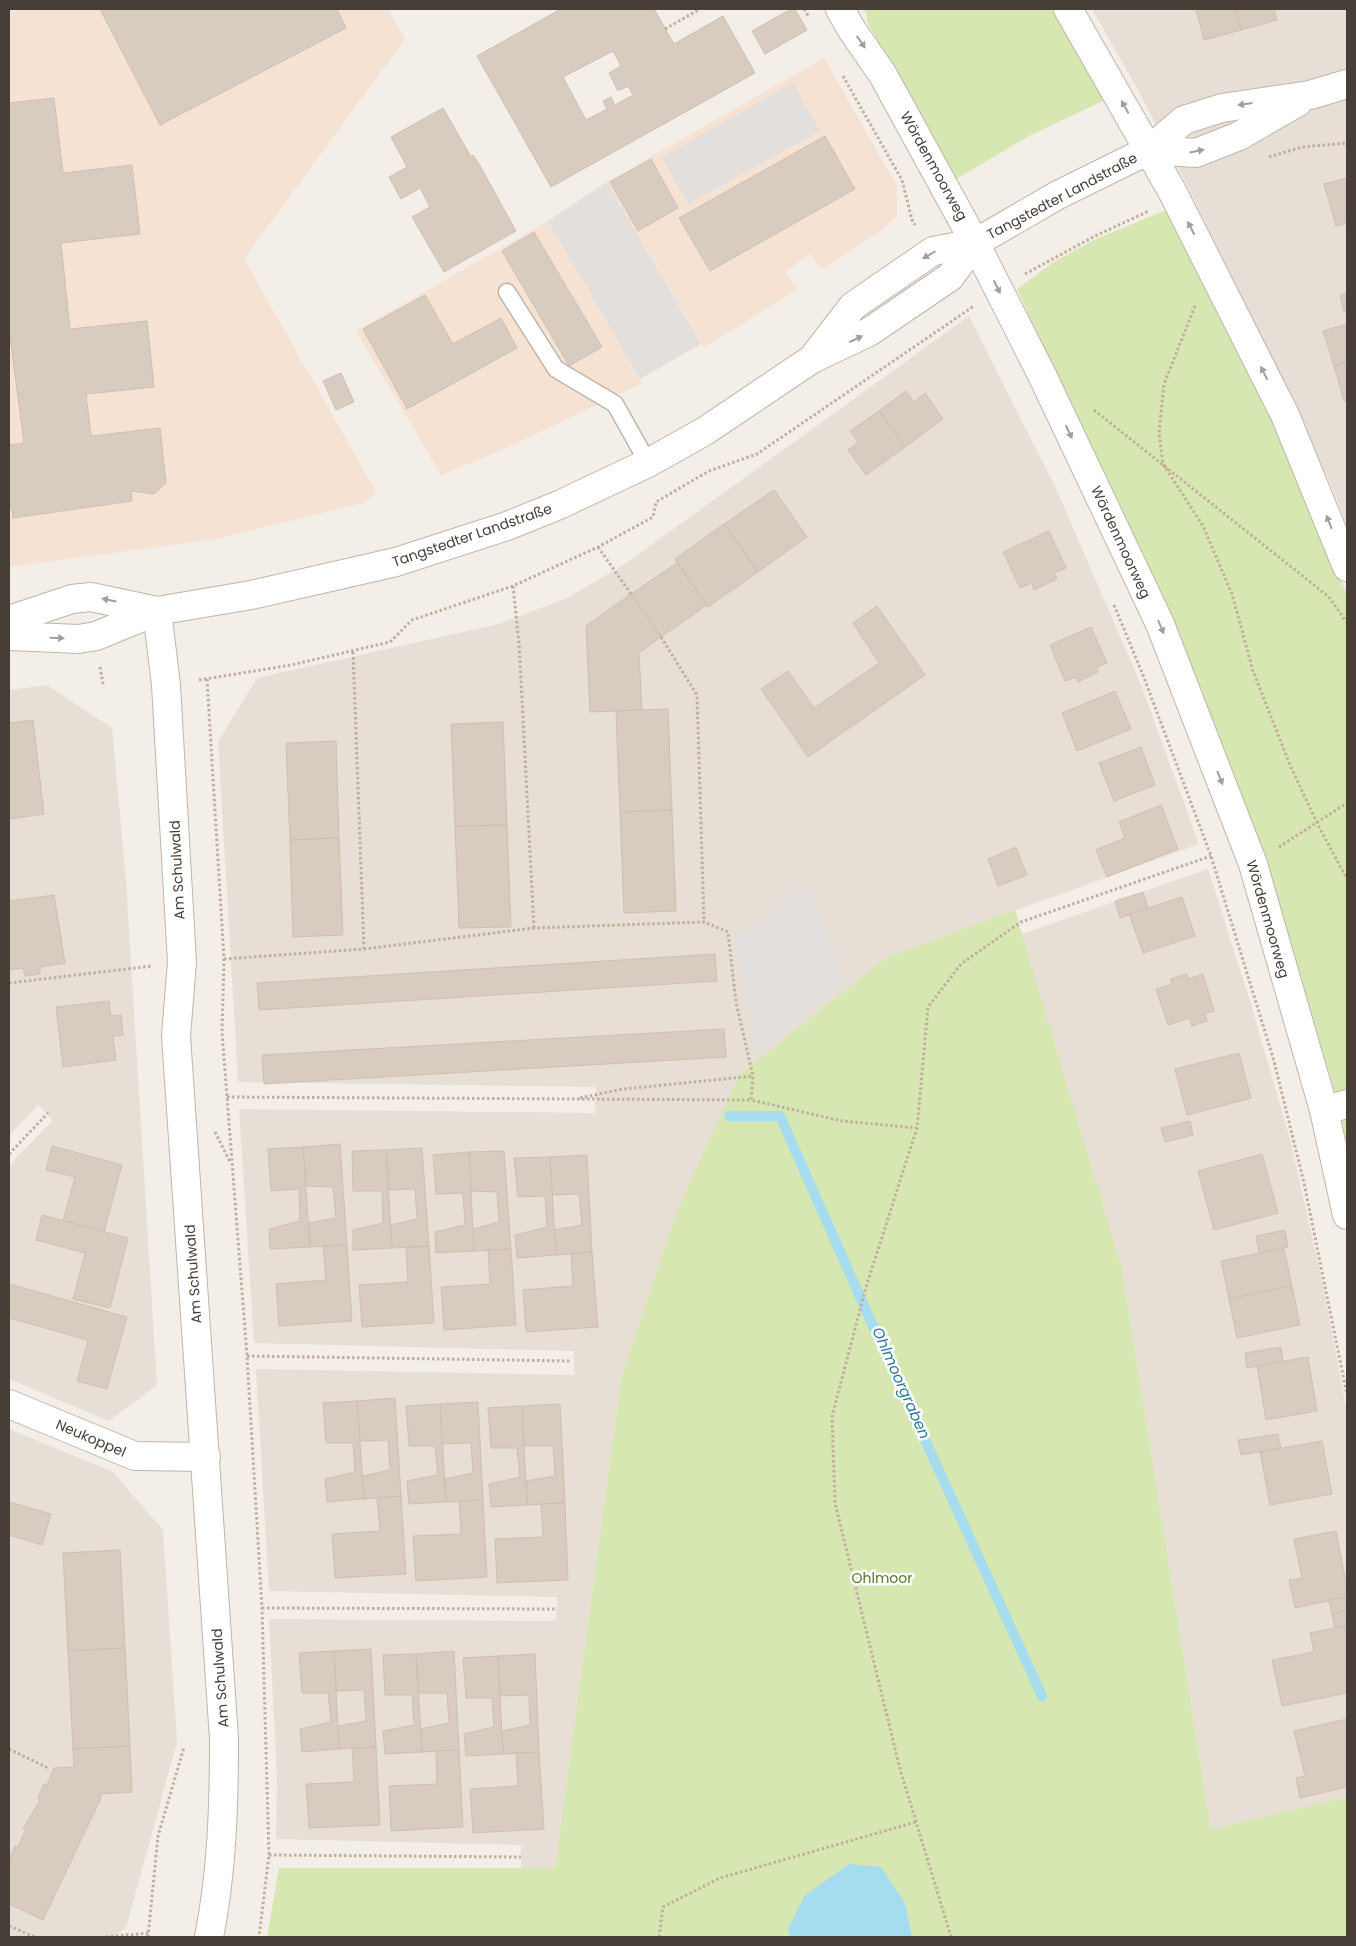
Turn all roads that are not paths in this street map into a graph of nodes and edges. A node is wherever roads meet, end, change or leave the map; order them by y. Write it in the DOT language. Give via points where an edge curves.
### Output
graph roads {
  1 [pos="840,9"];
  2 [pos="1068,9"];
  3 [pos="1347,84"];
  4 [pos="1149,150"];
  5 [pos="975,243"];
  6 [pos="507,292"];
  7 [pos="648,463"];
  8 [pos="1347,567"];
  9 [pos="157,611"];
  10 [pos="9,620"];
  11 [pos="9,636"];
  12 [pos="1335,1107"];
  13 [pos="1347,1215"];
  14 [pos="9,1404"];
  15 [pos="206,1457"];
  16 [pos="209,1937"];
  1 -- 5 [label="street, Wördenmoorweg, one-way" via="884,75"];
  4 -- 2 [label="street, one-way"];
  3 -- 4 [label="street, Tangstedter Landstraße" via="1310,95 1239,136 1196,153"];
  4 -- 5 [label="street, Tangstedter Landstraße" via="1058,195"];
  8 -- 4 [label="street, one-way" via="1285,415"];
  5 -- 7 [label="street, Tangstedter Landstraße" via="950,278 869,332 812,359 705,431"];
  5 -- 12 [label="street, Wördenmoorweg, one-way" via="1042,375 1160,624 1253,864"];
  6 -- 7 [label="lane" via="556,370 615,404"];
  7 -- 9 [label="street, Tangstedter Landstraße" via="516,523 396,562 251,595"];
  9 -- 10 [label="street, Tangstedter Landstraße, one-way" via="91,597 72,599"];
  11 -- 9 [label="street, Tangstedter Landstraße, one-way" via="79,639 96,636"];
  9 -- 15 [label="street, Am Schulwald" via="166,685 182,962 176,1036"];
  12 -- 13 [label="street, Wördenmoorweg"];
  14 -- 15 [label="street, Neukoppel" via="135,1456"];
  15 -- 16 [label="street, Am Schulwald" via="224,1789 220,1860"];
}
